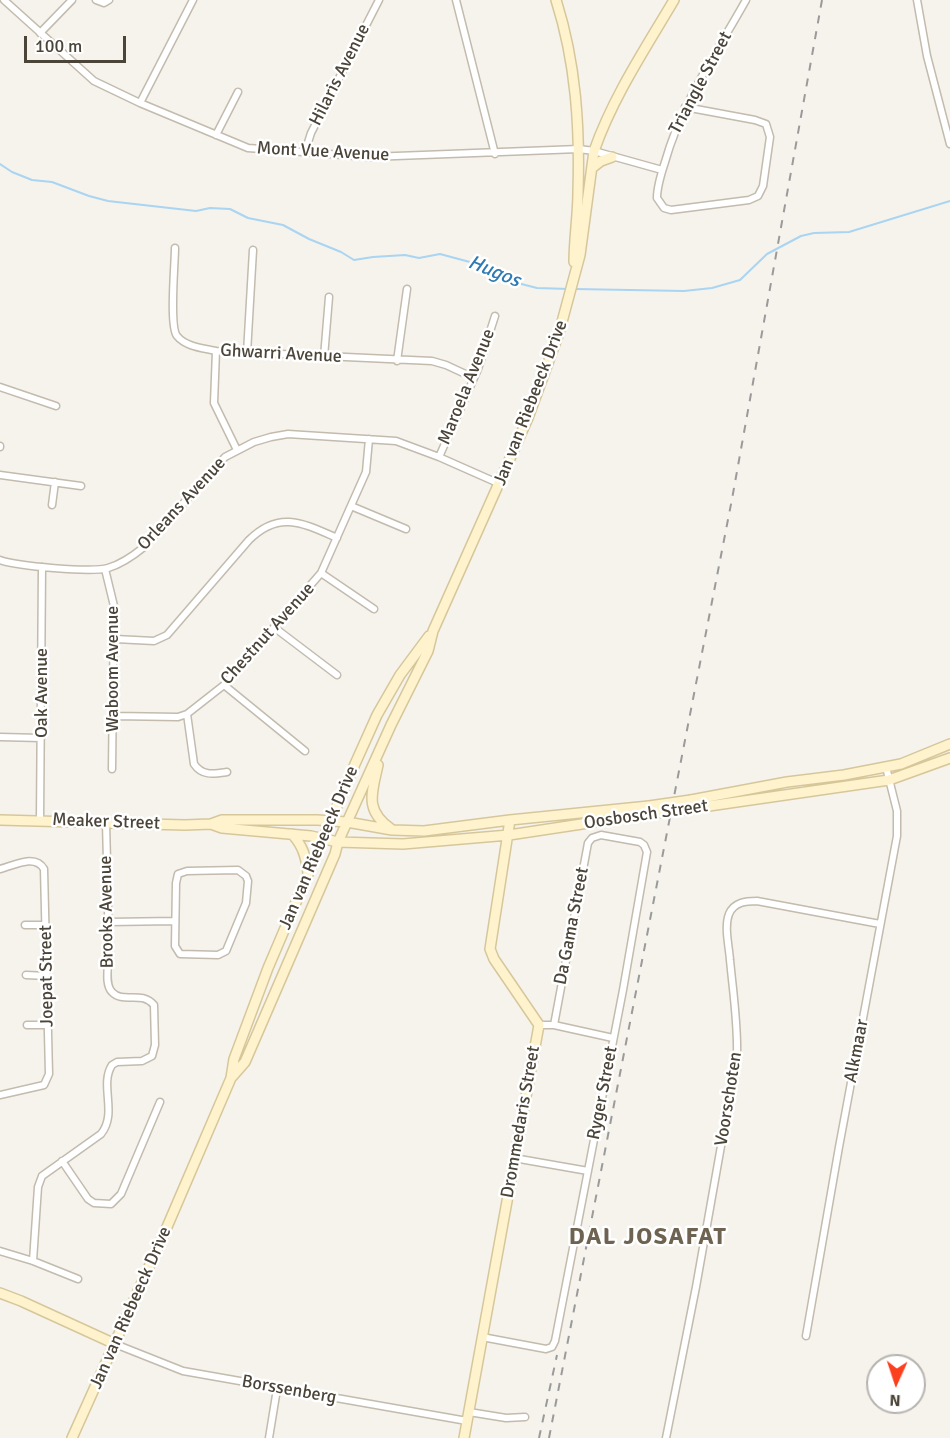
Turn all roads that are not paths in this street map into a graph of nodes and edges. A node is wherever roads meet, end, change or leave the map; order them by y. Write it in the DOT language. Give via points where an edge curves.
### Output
graph roads {
  1 [pos="4,0"];
  2 [pos="72,0"];
  3 [pos="96,0"];
  4 [pos="109,0"];
  5 [pos="193,0"];
  6 [pos="379,0"];
  7 [pos="456,0"];
  8 [pos="556,0"];
  9 [pos="674,0"];
  10 [pos="746,0"];
  11 [pos="917,0"];
  12 [pos="40,33"];
  13 [pos="238,92"];
  14 [pos="140,103"];
  15 [pos="685,107"];
  16 [pos="216,135"];
  17 [pos="950,144"];
  18 [pos="579,149"];
  19 [pos="594,151"];
  20 [pos="305,152"];
  21 [pos="495,154"];
  22 [pos="612,157"];
  23 [pos="592,168"];
  24 [pos="662,170"];
  25 [pos="176,248"];
  26 [pos="253,250"];
  27 [pos="574,275"];
  28 [pos="407,289"];
  29 [pos="329,297"];
  30 [pos="495,316"];
  31 [pos="216,351"];
  32 [pos="247,353"];
  33 [pos="324,357"];
  34 [pos="397,361"];
  35 [pos="474,378"];
  36 [pos="0,387"];
  37 [pos="56,406"];
  38 [pos="369,439"];
  39 [pos="237,450"];
  40 [pos="439,457"];
  41 [pos="0,475"];
  42 [pos="55,482"];
  43 [pos="500,484"];
  44 [pos="81,486"];
  45 [pos="52,505"];
  46 [pos="351,506"];
  47 [pos="406,529"];
  48 [pos="337,538"];
  49 [pos="0,560"];
  50 [pos="42,567"];
  51 [pos="105,569"];
  52 [pos="321,573"];
  53 [pos="374,609"];
  54 [pos="275,628"];
  55 [pos="433,631"];
  56 [pos="115,639"];
  57 [pos="337,675"];
  58 [pos="224,686"];
  59 [pos="188,714"];
  60 [pos="114,716"];
  61 [pos="391,725"];
  62 [pos="0,737"];
  63 [pos="41,738"];
  64 [pos="950,744"];
  65 [pos="305,752"];
  66 [pos="950,758"];
  67 [pos="886,767"];
  68 [pos="112,769"];
  69 [pos="227,772"];
  70 [pos="889,780"];
  71 [pos="689,805"];
  72 [pos="649,810"];
  73 [pos="0,820"];
  74 [pos="40,820"];
  75 [pos="510,820"];
  76 [pos="106,821"];
  77 [pos="331,821"];
  78 [pos="347,822"];
  79 [pos="211,824"];
  80 [pos="392,830"];
  81 [pos="292,834"];
  82 [pos="509,835"];
  83 [pos="601,835"];
  84 [pos="323,839"];
  85 [pos="338,842"];
  86 [pos="0,869"];
  87 [pos="308,876"];
  88 [pos="175,921"];
  89 [pos="109,922"];
  90 [pos="25,924"];
  91 [pos="880,924"];
  92 [pos="46,925"];
  93 [pos="26,975"];
  94 [pos="47,976"];
  95 [pos="554,1024"];
  96 [pos="27,1025"];
  97 [pos="47,1025"];
  98 [pos="539,1025"];
  99 [pos="613,1038"];
  100 [pos="231,1078"];
  101 [pos="0,1095"];
  102 [pos="160,1102"];
  103 [pos="514,1158"];
  104 [pos="62,1161"];
  105 [pos="588,1171"];
  106 [pos="0,1251"];
  107 [pos="33,1261"];
  108 [pos="78,1279"];
  109 [pos="0,1293"];
  110 [pos="806,1336"];
  111 [pos="482,1337"];
  112 [pos="115,1344"];
  113 [pos="278,1389"];
  114 [pos="468,1416"];
  115 [pos="525,1417"];
  116 [pos="72,1438"];
  117 [pos="269,1438"];
  118 [pos="464,1438"];
  119 [pos="666,1438"];
  1 -- 12 [label="street, Mont Vue Avenue"];
  2 -- 12 [label="street"];
  3 -- 4 [label="street"];
  5 -- 14 [label="street"];
  6 -- 20 [label="street, Hilaris Avenue"];
  7 -- 21 [label="street"];
  8 -- 18 [label="main road, Jan van Riebeeck Drive" via="572,62"];
  9 -- 19 [label="main road, Jan van Riebeeck Drive" via="613,106"];
  10 -- 15 [label="street, Triangle Street"];
  11 -- 17 [label="street"];
  12 -- 14 [label="street, Mont Vue Avenue" via="94,81"];
  13 -- 16 [label="street"];
  14 -- 16 [label="street, Mont Vue Avenue"];
  15 -- 24 [label="street, Triangle Street"];
  15 -- 24 [label="street, Triangle Street" via="766,124 770,137 761,192 749,200 671,210 664,208 657,198"];
  16 -- 20 [label="street, Mont Vue Avenue" via="249,148"];
  18 -- 19 [label="street, Mont Vue Avenue"];
  18 -- 21 [label="street, Mont Vue Avenue"];
  18 -- 27 [label="main road, Jan van Riebeeck Drive"];
  19 -- 22 [label="street"];
  19 -- 23 [label="main road, Jan van Riebeeck Drive"];
  20 -- 21 [label="street, Mont Vue Avenue" via="370,157"];
  22 -- 23 [label="main road"];
  22 -- 24 [label="street"];
  23 -- 27 [label="main road, Jan van Riebeeck Drive" via="583,240"];
  25 -- 31 [label="street, Ghwarri Avenue" via="174,331 185,342"];
  26 -- 32 [label="street"];
  27 -- 43 [label="main road, Jan van Riebeeck Drive" via="538,395"];
  28 -- 34 [label="street"];
  29 -- 33 [label="street"];
  30 -- 35 [label="street, Maroela Avenue"];
  31 -- 32 [label="street, Ghwarri Avenue"];
  31 -- 39 [label="street" via="214,404"];
  32 -- 33 [label="street, Ghwarri Avenue"];
  33 -- 34 [label="street, Ghwarri Avenue"];
  34 -- 35 [label="street, Ghwarri Avenue" via="439,362"];
  35 -- 40 [label="street, Maroela Avenue"];
  36 -- 37 [label="street"];
  38 -- 39 [label="street, Orleans Avenue" via="288,434"];
  38 -- 40 [label="street, Orleans Avenue" via="396,441"];
  38 -- 46 [label="street, Chestnut Avenue" via="366,472"];
  39 -- 51 [label="street, Orleans Avenue" via="214,468 144,547 129,560"];
  40 -- 43 [label="street, Orleans Avenue"];
  41 -- 42 [label="street"];
  42 -- 44 [label="street"];
  42 -- 45 [label="street"];
  43 -- 55 [label="main road, Jan van Riebeeck Drive"];
  46 -- 47 [label="street"];
  46 -- 48 [label="street, Chestnut Avenue"];
  48 -- 52 [label="street, Chestnut Avenue"];
  48 -- 56 [label="street" via="295,522 281,522 259,530 161,639"];
  49 -- 50 [label="street, Orleans Avenue"];
  50 -- 51 [label="street, Orleans Avenue"];
  50 -- 63 [label="street, Oak Avenue"];
  51 -- 56 [label="street, Waboom Avenue" via="114,600"];
  52 -- 53 [label="street"];
  52 -- 54 [label="street, Chestnut Avenue"];
  54 -- 57 [label="street"];
  54 -- 58 [label="street, Chestnut Avenue"];
  55 -- 61 [label="main road, Jan van Riebeeck Drive" via="428,651"];
  55 -- 77 [label="main road, Jan van Riebeeck Drive" via="400,675 377,715"];
  56 -- 60 [label="street, Waboom Avenue"];
  58 -- 59 [label="street, Chestnut Avenue"];
  58 -- 65 [label="street"];
  59 -- 60 [label="street" via="168,718"];
  59 -- 69 [label="street" via="197,769 208,774"];
  60 -- 68 [label="street, Waboom Avenue"];
  61 -- 78 [label="main road, Jan van Riebeeck Drive"];
  61 -- 80 [label="main road" via="378,763 372,801 375,814"];
  62 -- 63 [label="street"];
  63 -- 74 [label="street, Oak Avenue"];
  64 -- 67 [label="main road, Oosbosch Street"];
  66 -- 70 [label="main road, Oosbosch Street"];
  67 -- 70 [label="street, Alkmaar"];
  67 -- 71 [label="main road, Oosbosch Street" via="787,782"];
  70 -- 71 [label="main road, Oosbosch Street"];
  70 -- 91 [label="street, Alkmaar" via="898,823"];
  71 -- 72 [label="main road, Oosbosch Street, bridge"];
  72 -- 75 [label="main road, Oosbosch Street"];
  72 -- 82 [label="main road, Oosbosch Street"];
  73 -- 74 [label="main road, Meaker Street"];
  74 -- 76 [label="main road, Meaker Street"];
  75 -- 80 [label="main road, Oosbosch Street" via="424,831"];
  75 -- 82 [label="main road, Drommedaris Street"];
  76 -- 79 [label="main road, Meaker Street"];
  76 -- 89 [label="street, Brooks Avenue"];
  77 -- 78 [label="main road, Meaker Street"];
  77 -- 79 [label="main road, Meaker Street" via="222,820"];
  77 -- 84 [label="main road, Jan van Riebeeck Drive"];
  78 -- 80 [label="main road, Oosbosch Street"];
  78 -- 85 [label="main road, Jan van Riebeeck Drive"];
  79 -- 81 [label="main road, Meaker Street"];
  81 -- 84 [label="main road, Meaker Street"];
  81 -- 87 [label="main road" via="306,856"];
  82 -- 85 [label="main road, Oosbosch Street" via="423,844"];
  82 -- 98 [label="main road, Drommedaris Street" via="490,949"];
  83 -- 95 [label="street, Da Gama Street" via="588,843"];
  83 -- 99 [label="street, Ryger Street" via="640,842 647,852"];
  84 -- 85 [label="main road, Meaker Street"];
  84 -- 87 [label="main road, Jan van Riebeeck Drive"];
  85 -- 100 [label="main road, Jan van Riebeeck Drive" via="244,1062"];
  86 -- 92 [label="street, Joepat Street" via="20,862 42,865"];
  87 -- 100 [label="main road, Jan van Riebeeck Drive" via="268,968 234,1059"];
  88 -- 88 [label="street" via="176,878 182,872 238,870 246,876 246,903 222,954 180,954 175,946"];
  88 -- 89 [label="street"];
  89 -- 104 [label="street, Brooks Avenue" via="109,990 119,996 143,997 154,1005 154,1053 147,1059 112,1065 106,1128"];
  90 -- 92 [label="street"];
  91 -- 110 [label="street, Alkmaar"];
  91 -- 119 [label="street, Voorschoten" via="757,902 740,903 729,914 737,1056"];
  92 -- 94 [label="street, Joepat Street"];
  93 -- 94 [label="street"];
  94 -- 97 [label="street, Joepat Street"];
  95 -- 98 [label="street"];
  95 -- 99 [label="street"];
  96 -- 97 [label="street"];
  97 -- 101 [label="street, Joepat Street" via="48,1080 38,1088"];
  98 -- 103 [label="main road, Drommedaris Street"];
  99 -- 105 [label="street, Ryger Street"];
  100 -- 112 [label="main road, Jan van Riebeeck Drive"];
  102 -- 104 [label="street" via="122,1194 111,1204 88,1199"];
  103 -- 105 [label="street"];
  103 -- 111 [label="main road, Drommedaris Street"];
  104 -- 107 [label="street, Brooks Avenue" via="39,1182"];
  105 -- 111 [label="street, Ryger Street" via="552,1347"];
  106 -- 107 [label="street"];
  107 -- 108 [label="street"];
  109 -- 112 [label="main road"];
  111 -- 114 [label="main road, Drommedaris Street"];
  112 -- 113 [label="street, Borssenberg" via="183,1371"];
  112 -- 116 [label="main road, Jan van Riebeeck Drive"];
  113 -- 114 [label="street, Borssenberg"];
  113 -- 117 [label="street"];
  114 -- 115 [label="street, Borssenberg"];
  114 -- 118 [label="main road, Drommedaris Street"];
}
